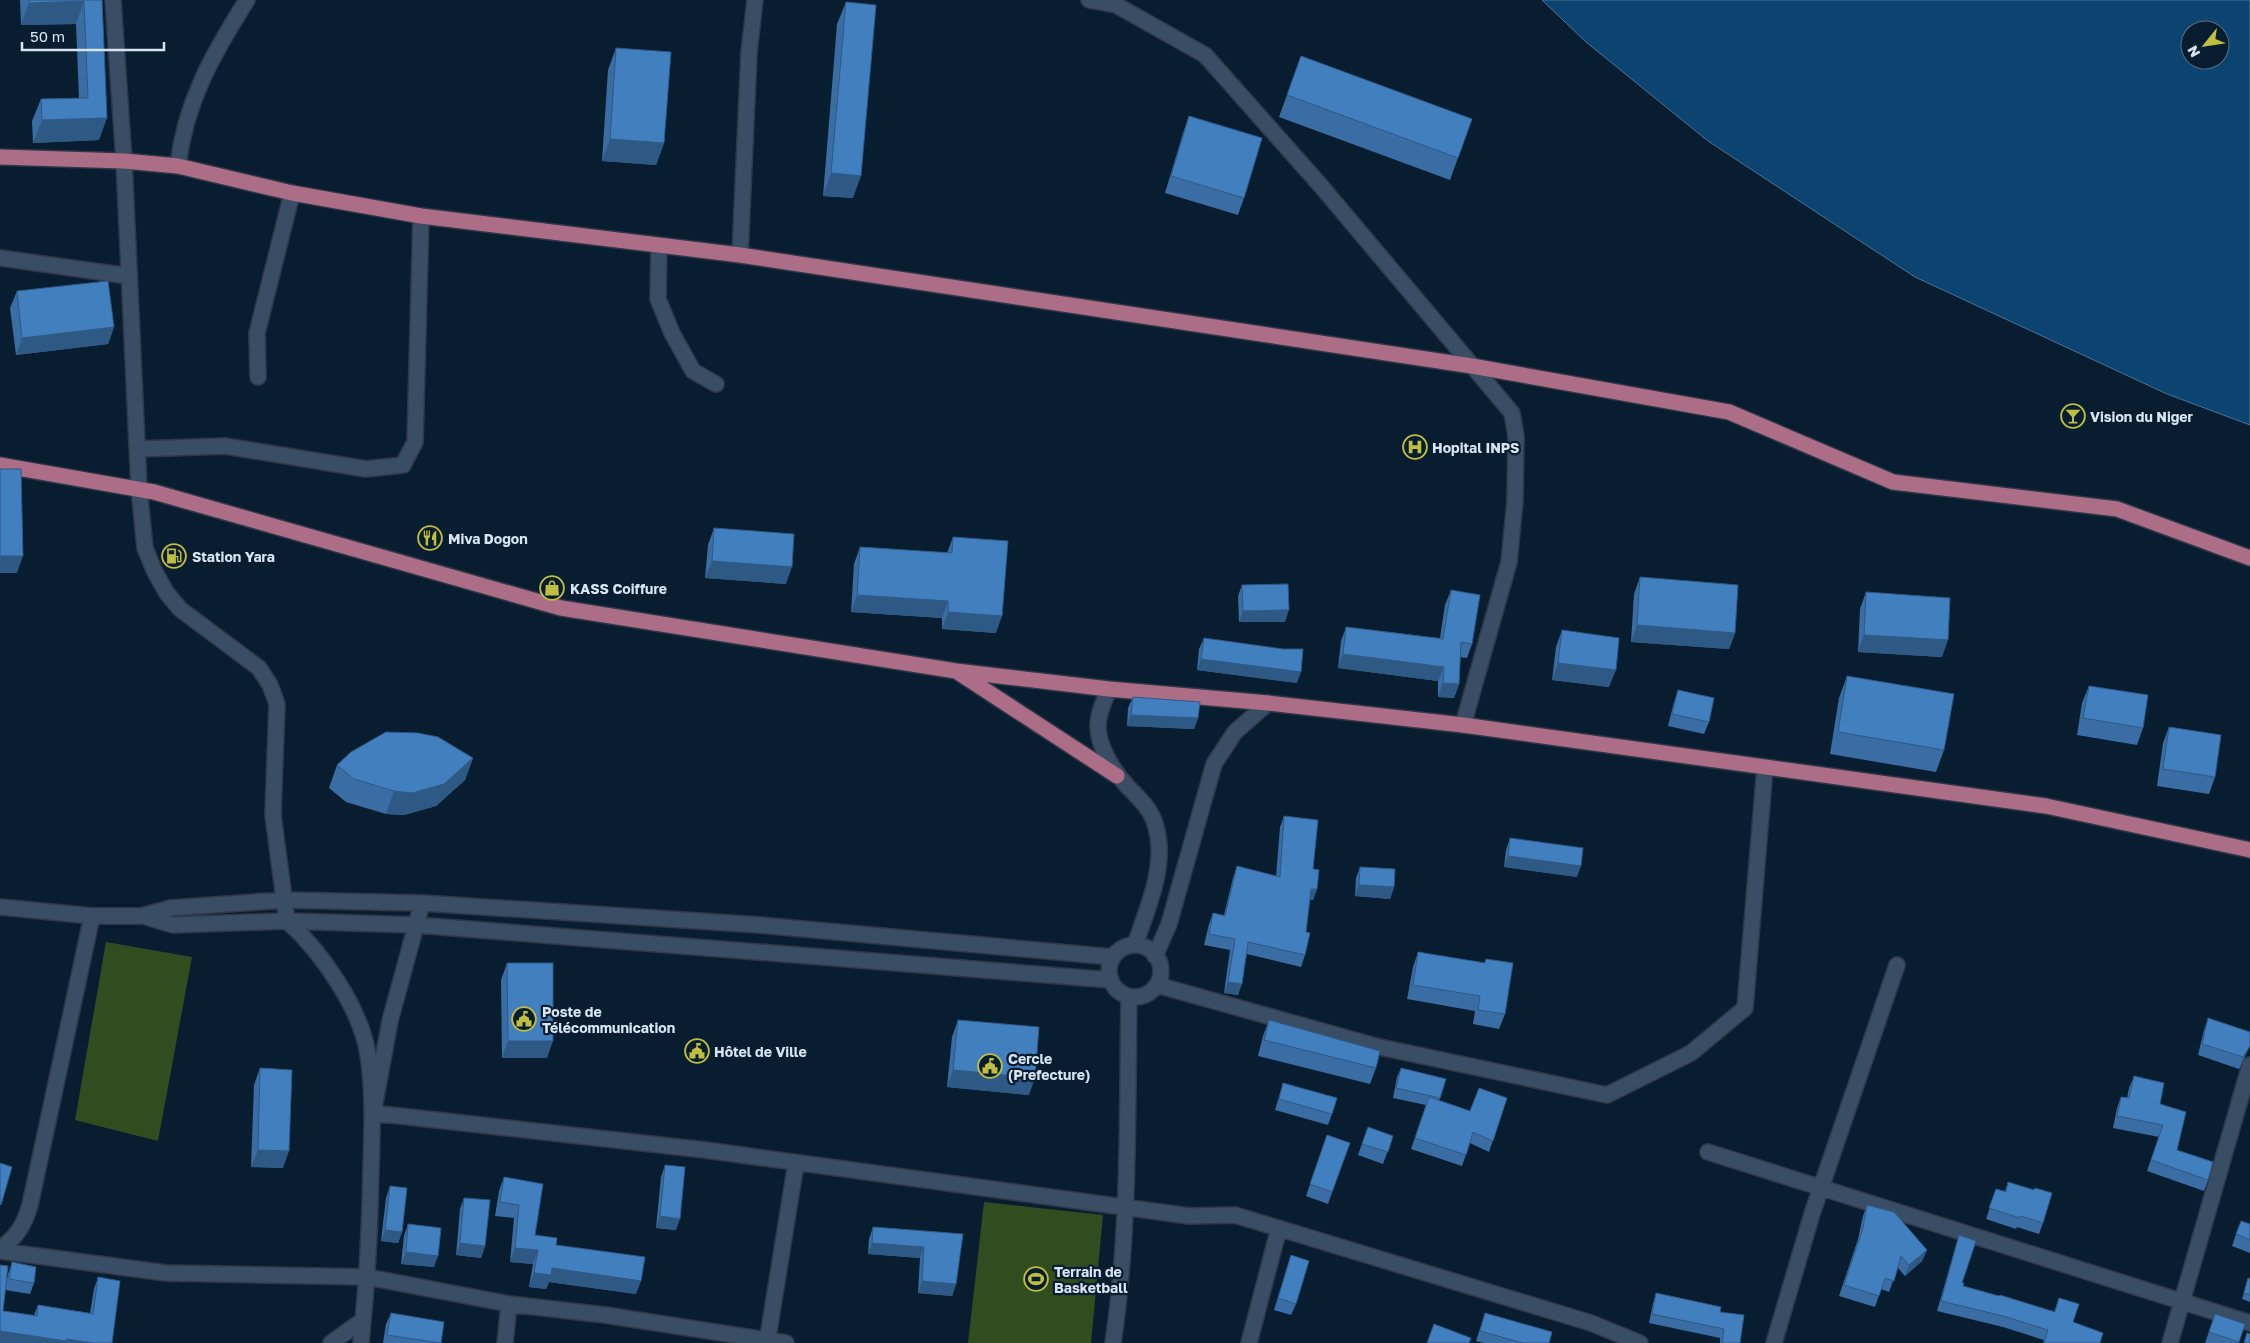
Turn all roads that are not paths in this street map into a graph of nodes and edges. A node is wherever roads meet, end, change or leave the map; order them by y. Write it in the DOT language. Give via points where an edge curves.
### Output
graph roads {
  1 [pos="113,0"];
  2 [pos="247,0"];
  3 [pos="755,0"];
  4 [pos="1088,0"];
  5 [pos="0,157"];
  6 [pos="124,161"];
  7 [pos="178,166"];
  8 [pos="292,193"];
  9 [pos="421,216"];
  10 [pos="660,246"];
  11 [pos="740,255"];
  12 [pos="0,258"];
  13 [pos="129,276"];
  14 [pos="1472,366"];
  15 [pos="258,377"];
  16 [pos="716,384"];
  17 [pos="138,449"];
  18 [pos="0,465"];
  19 [pos="139,488"];
  20 [pos="2250,558"];
  21 [pos="956,671"];
  22 [pos="1109,689"];
  23 [pos="1268,703"];
  24 [pos="1463,725"];
  25 [pos="1765,767"];
  26 [pos="1118,776"];
  27 [pos="2250,850"];
  28 [pos="284,900"];
  29 [pos="422,903"];
  30 [pos="0,907"];
  31 [pos="526,910"];
  32 [pos="92,916"];
  33 [pos="141,916"];
  34 [pos="287,921"];
  35 [pos="417,925"];
  36 [pos="760,925"];
  37 [pos="524,933"];
  38 [pos="938,941"];
  39 [pos="1135,946"];
  40 [pos="760,952"];
  41 [pos="1156,956"];
  42 [pos="1113,958"];
  43 [pos="1897,965"];
  44 [pos="938,966"];
  45 [pos="1111,980"];
  46 [pos="1157,985"];
  47 [pos="1129,996"];
  48 [pos="2250,1065"];
  49 [pos="373,1113"];
  50 [pos="1708,1152"];
  51 [pos="796,1162"];
  52 [pos="1821,1188"];
  53 [pos="1125,1207"];
  54 [pos="1279,1228"];
  55 [pos="0,1250"];
  56 [pos="367,1277"];
  57 [pos="2181,1302"];
  58 [pos="509,1304"];
  59 [pos="363,1320"];
  60 [pos="2250,1323"];
  61 [pos="767,1342"];
  62 [pos="331,1343"];
  63 [pos="361,1343"];
  64 [pos="505,1343"];
  65 [pos="786,1343"];
  66 [pos="1113,1343"];
  67 [pos="1249,1343"];
  68 [pos="1640,1343"];
  69 [pos="1774,1343"];
  70 [pos="2170,1343"];
  1 -- 6 [label="street"];
  2 -- 7 [label="street" via="201,80 180,142"];
  3 -- 11 [label="street" via="749,53"];
  4 -- 14 [label="street" via="1116,5 1205,55"];
  5 -- 6 [label="main road"];
  6 -- 7 [label="main road"];
  6 -- 13 [label="street"];
  7 -- 8 [label="main road"];
  8 -- 9 [label="main road"];
  8 -- 15 [label="street" via="257,333"];
  9 -- 10 [label="main road"];
  9 -- 17 [label="street" via="415,442 403,464 366,468 225,446"];
  10 -- 11 [label="main road"];
  10 -- 16 [label="street" via="658,299 693,372"];
  11 -- 14 [label="main road"];
  12 -- 13 [label="street"];
  13 -- 17 [label="street"];
  14 -- 20 [label="main road" via="1729,412 1893,482 2117,509"];
  14 -- 24 [label="street" via="1512,413 1516,436 1515,501 1508,562"];
  17 -- 19 [label="street"];
  18 -- 19 [label="main road"];
  19 -- 21 [label="main road" via="561,608"];
  19 -- 28 [label="street" via="145,548 166,592 201,627 259,668 278,704 273,814"];
  21 -- 22 [label="main road"];
  21 -- 26 [label="main road"];
  22 -- 23 [label="main road"];
  22 -- 26 [label="street" via="1100,711 1098,727 1101,743"];
  23 -- 24 [label="main road"];
  23 -- 41 [label="street" via="1235,732 1214,764"];
  24 -- 25 [label="main road"];
  25 -- 27 [label="main road" via="2046,806"];
  25 -- 46 [label="street" via="1745,1008 1691,1053 1607,1096 1376,1046"];
  26 -- 39 [label="street" via="1146,805 1156,826 1160,853 1153,891"];
  28 -- 29 [label="street"];
  28 -- 33 [label="street" via="172,908"];
  28 -- 34 [label="street"];
  29 -- 31 [label="street"];
  29 -- 35 [label="street"];
  30 -- 32 [label="street"];
  31 -- 36 [label="street"];
  31 -- 37 [label="street"];
  32 -- 33 [label="street"];
  32 -- 55 [label="street" via="30,1205 23,1227"];
  33 -- 34 [label="street" via="173,925"];
  34 -- 35 [label="street"];
  34 -- 49 [label="street" via="320,959 343,992 358,1022 368,1054"];
  35 -- 37 [label="street"];
  35 -- 49 [label="street" via="390,1021"];
  36 -- 38 [label="street"];
  36 -- 40 [label="street"];
  37 -- 40 [label="street"];
  38 -- 42 [label="street"];
  38 -- 44 [label="street"];
  39 -- 41 [label="street"];
  39 -- 42 [label="street" via="1119,951"];
  40 -- 44 [label="street"];
  41 -- 46 [label="street" via="1160,970"];
  42 -- 45 [label="street" via="1109,972"];
  43 -- 52 [label="street"];
  44 -- 45 [label="street"];
  45 -- 47 [label="street" via="1115,988"];
  46 -- 47 [label="street" via="1140,997"];
  47 -- 53 [label="street"];
  48 -- 57 [label="street"];
  49 -- 51 [label="street"];
  49 -- 56 [label="street"];
  50 -- 52 [label="street"];
  51 -- 53 [label="street"];
  51 -- 61 [label="street"];
  52 -- 57 [label="street"];
  52 -- 69 [label="street"];
  53 -- 54 [label="street" via="1189,1216 1235,1216"];
  53 -- 66 [label="street" via="1120,1297"];
  54 -- 67 [label="street"];
  54 -- 68 [label="street" via="1591,1323"];
  55 -- 56 [label="street" via="166,1273"];
  56 -- 58 [label="street"];
  56 -- 59 [label="street"];
  57 -- 60 [label="street"];
  57 -- 70 [label="street"];
  58 -- 61 [label="street" via="605,1315"];
  58 -- 64 [label="street"];
  59 -- 62 [label="street"];
  59 -- 63 [label="street"];
  61 -- 65 [label="street"];
}
